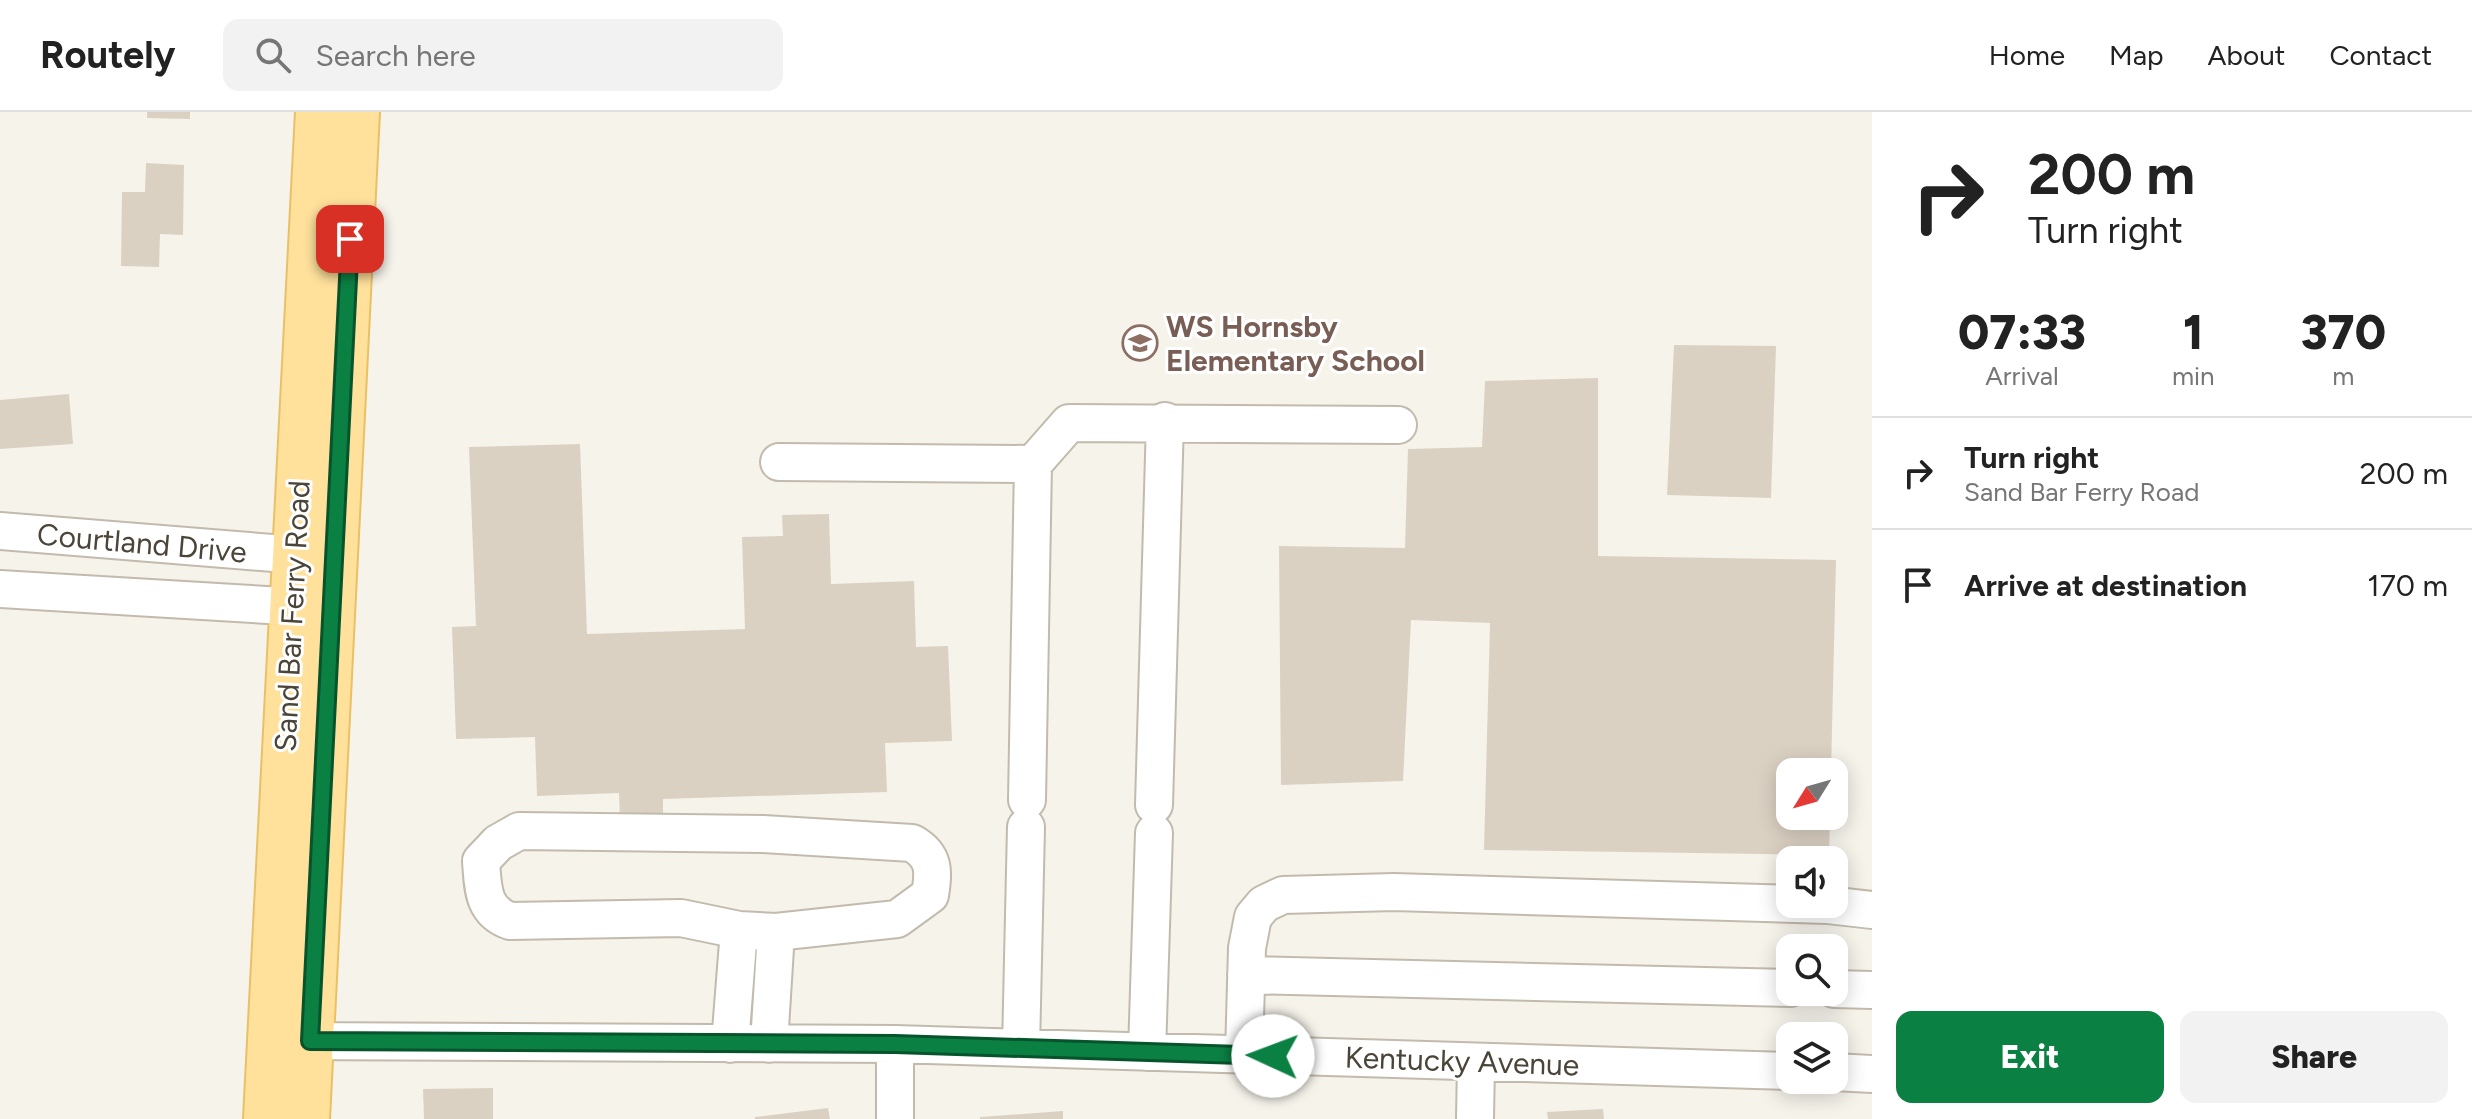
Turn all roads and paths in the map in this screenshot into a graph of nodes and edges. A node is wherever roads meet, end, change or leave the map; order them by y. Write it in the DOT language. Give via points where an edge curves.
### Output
graph roads {
  1 [pos="318,112"];
  2 [pos="357,112"];
  3 [pos="1165,421"];
  4 [pos="1398,425"];
  5 [pos="779,462"];
  6 [pos="1033,464"];
  7 [pos="0,531"];
  8 [pos="309,582"];
  9 [pos="0,589"];
  10 [pos="1872,910"];
  11 [pos="739,930"];
  12 [pos="776,932"];
  13 [pos="1246,975"];
  14 [pos="1776,988"];
  15 [pos="1848,989"];
  16 [pos="1872,990"];
  17 [pos="290,1041"];
  18 [pos="730,1044"];
  19 [pos="769,1044"];
  20 [pos="895,1044"];
  21 [pos="1021,1048"];
  22 [pos="1147,1052"];
  23 [pos="1244,1055"];
  24 [pos="1476,1062"];
  25 [pos="1776,1071"];
  26 [pos="1848,1073"];
  27 [pos="1872,1074"];
  28 [pos="266,1119"];
  29 [pos="307,1119"];
  30 [pos="895,1119"];
  31 [pos="1475,1119"];
  1 -- 8 [label="main road, Sand Bar Ferry Road"];
  2 -- 8 [label="main road, Sand Bar Ferry Road"];
  3 -- 4 [label="street"];
  3 -- 6 [label="street" via="1069,423"];
  3 -- 22 [label="street"];
  5 -- 6 [label="street"];
  6 -- 21 [label="street"];
  7 -- 8 [label="street, Courtland Drive"];
  8 -- 9 [label="street, Courtland Drive"];
  8 -- 17 [label="main road, Sand Bar Ferry Road"];
  10 -- 13 [label="street" via="1394,892 1283,895 1253,917"];
  11 -- 12 [label="street"];
  11 -- 12 [label="street" via="681,918 510,921 498,917 484,898 481,861 519,831 763,834 912,843 924,850 934,870 930,895 897,919"];
  11 -- 18 [label="street"];
  12 -- 19 [label="street"];
  13 -- 14 [label="street"];
  13 -- 23 [label="street"];
  15 -- 16 [label="street"];
  17 -- 18 [label="street, Kentucky Avenue"];
  17 -- 28 [label="main road, Sand Bar Ferry Road"];
  17 -- 29 [label="main road, Sand Bar Ferry Road"];
  18 -- 19 [label="street, Kentucky Avenue"];
  19 -- 20 [label="street, Kentucky Avenue"];
  20 -- 21 [label="street, Kentucky Avenue"];
  20 -- 30 [label="street"];
  21 -- 22 [label="street, Kentucky Avenue"];
  22 -- 23 [label="street, Kentucky Avenue"];
  23 -- 24 [label="street, Kentucky Avenue"];
  24 -- 25 [label="street, Kentucky Avenue"];
  24 -- 31 [label="street"];
  26 -- 27 [label="street"];
}
